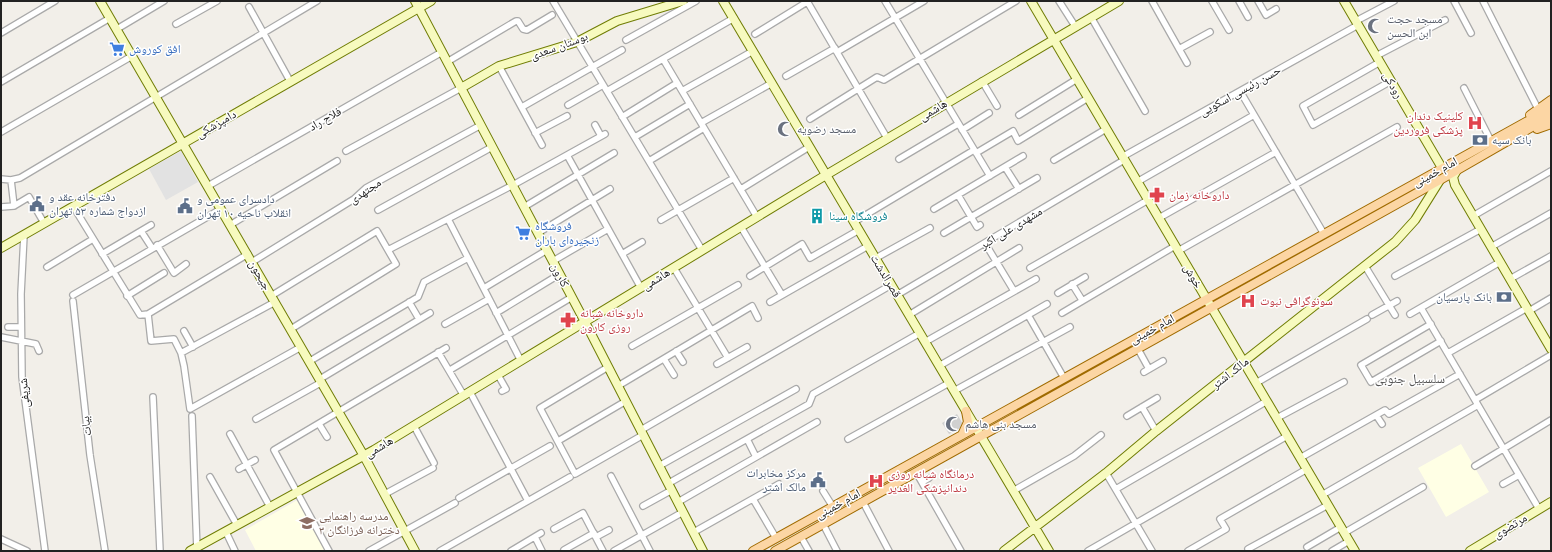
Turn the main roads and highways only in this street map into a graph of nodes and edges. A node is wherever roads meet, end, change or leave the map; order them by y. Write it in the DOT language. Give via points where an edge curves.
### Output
graph roads {
  1 [pos="100,1"];
  2 [pos="431,1"];
  3 [pos="683,1"];
  4 [pos="723,1"];
  5 [pos="1031,1"];
  6 [pos="1119,1"];
  7 [pos="1344,1"];
  8 [pos="417,5"];
  9 [pos="1053,39"];
  10 [pos="461,88"];
  11 [pos="1551,100"];
  12 [pos="1551,108"];
  13 [pos="1551,116"];
  14 [pos="1551,124"];
  15 [pos="1515,128"];
  16 [pos="1520,136"];
  17 [pos="183,143"];
  18 [pos="1442,168"];
  19 [pos="1457,170"];
  20 [pos="826,175"];
  21 [pos="1440,180"];
  22 [pos="1308,243"];
  23 [pos="1,248"];
  24 [pos="1313,251"];
  25 [pos="1206,299"];
  26 [pos="1212,307"];
  27 [pos="585,322"];
  28 [pos="1551,349"];
  29 [pos="1244,362"];
  30 [pos="966,411"];
  31 [pos="976,428"];
  32 [pos="962,435"];
  33 [pos="981,436"];
  34 [pos="364,456"];
  35 [pos="1551,502"];
  36 [pos="1034,527"];
  37 [pos="785,549"];
  38 [pos="195,550"];
  39 [pos="412,550"];
  40 [pos="703,551"];
  41 [pos="753,551"];
  42 [pos="775,551"];
  43 [pos="1004,551"];
  44 [pos="1049,551"];
  45 [pos="1355,551"];
  46 [pos="1470,551"];
  1 -- 17 [label="main road, جیحون"];
  2 -- 8 [label="main road, دامپزشکی"];
  3 -- 10 [label="main road, بوستان سعدی" via="617,20 578,42 499,66"];
  4 -- 20 [label="main road, قصرالدشت"];
  5 -- 9 [label="main road, خوش"];
  6 -- 9 [label="main road, هاشمی"];
  7 -- 18 [label="main road, رودکی"];
  8 -- 10 [label="main road, کارون"];
  8 -- 17 [label="main road, دامپزشکی"];
  9 -- 20 [label="main road, هاشمی"];
  9 -- 25 [label="main road, خوش"];
  10 -- 27 [label="main road, کارون"];
  11 -- 15 [label="main road"];
  12 -- 15 [label="main road, امام خمینی"];
  13 -- 16 [label="main road, امام خمینی"];
  14 -- 16 [label="main road"];
  15 -- 18 [label="main road, امام خمینی"];
  16 -- 19 [label="main road, امام خمینی"];
  17 -- 23 [label="main road, دامپزشکی"];
  17 -- 34 [label="main road, جیحون"];
  18 -- 22 [label="main road, امام خمینی"];
  19 -- 21 [label="main road, امام خمینی"];
  19 -- 28 [label="main road" via="1453,179 1456,186"];
  20 -- 27 [label="main road, هاشمی"];
  20 -- 30 [label="main road, قصرالدشت"];
  21 -- 24 [label="main road, امام خمینی"];
  21 -- 29 [label="main road, مالک اشتر" via="1406,232"];
  22 -- 24 [label="main road"];
  22 -- 25 [label="main road, امام خمینی"];
  24 -- 26 [label="main road, امام خمینی"];
  25 -- 26 [label="main road, خوش"];
  25 -- 31 [label="main road, امام خمینی"];
  26 -- 29 [label="main road, خوش"];
  26 -- 33 [label="main road, امام خمینی"];
  27 -- 34 [label="main road, هاشمی"];
  27 -- 40 [label="main road, کارون"];
  29 -- 36 [label="main road, مالک اشتر" via="1106,473"];
  29 -- 45 [label="main road, خوش"];
  30 -- 31 [label="main road, قصرالدشت"];
  30 -- 32 [label="main road" via="968,422"];
  31 -- 32 [label="main road, امام خمینی"];
  31 -- 33 [label="main road, قصرالدشت"];
  32 -- 41 [label="main road, امام خمینی"];
  33 -- 36 [label="main road, قصرالدشت"];
  33 -- 37 [label="main road, امام خمینی" via="823,524"];
  34 -- 38 [label="main road, هاشمی"];
  34 -- 39 [label="main road, جیحون"];
  35 -- 46 [label="main road, مرتضوی"];
  36 -- 43 [label="main road, مالک اشتر"];
  36 -- 44 [label="main road, قصرالدشت"];
  37 -- 42 [label="main road, امام خمینی"];
}
